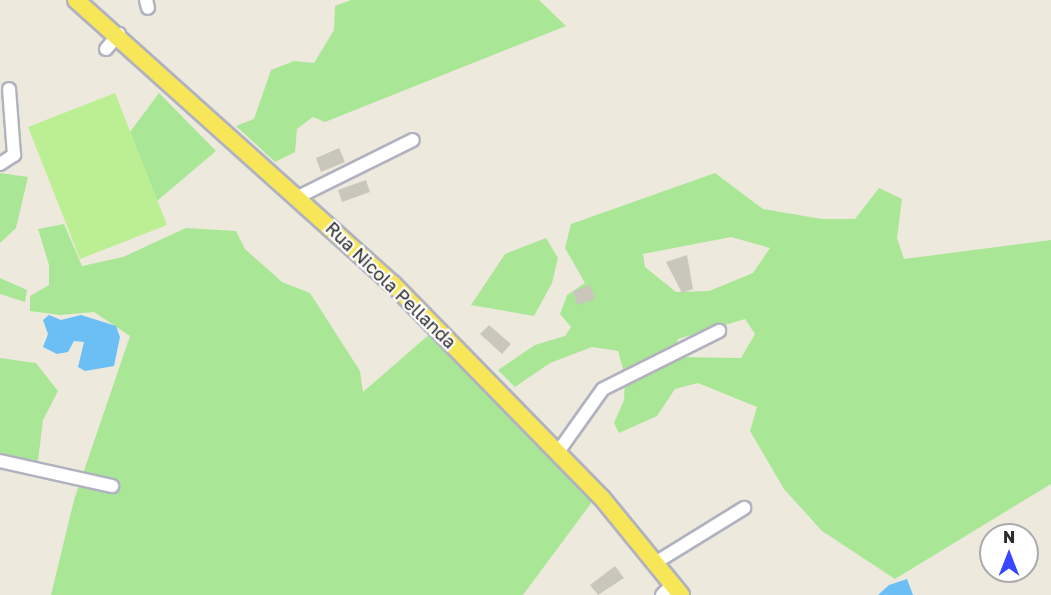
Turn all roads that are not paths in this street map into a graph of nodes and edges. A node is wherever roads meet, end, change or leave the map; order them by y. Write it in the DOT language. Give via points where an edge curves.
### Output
graph roads {
  1 [pos="76,0"];
  2 [pos="119,34"];
  3 [pos="106,49"];
  4 [pos="9,89"];
  5 [pos="413,140"];
  6 [pos="0,164"];
  7 [pos="298,197"];
  8 [pos="719,331"];
  9 [pos="558,452"];
  10 [pos="0,461"];
  11 [pos="112,486"];
  12 [pos="744,508"];
  13 [pos="656,563"];
  14 [pos="672,592"];
  1 -- 2 [label="main road, Rua Nicola Pellanda"];
  2 -- 3 [label="street"];
  2 -- 7 [label="main road, Rua Nicola Pellanda"];
  4 -- 6 [label="street" via="14,155"];
  5 -- 7 [label="street"];
  7 -- 9 [label="main road, Rua Nicola Pellanda" via="393,284"];
  8 -- 9 [label="street" via="603,389"];
  9 -- 13 [label="main road, Rua Nicola Pellanda"];
  10 -- 11 [label="street"];
  12 -- 13 [label="street"];
  13 -- 14 [label="main road, Rua Nicola Pellanda"];
}
